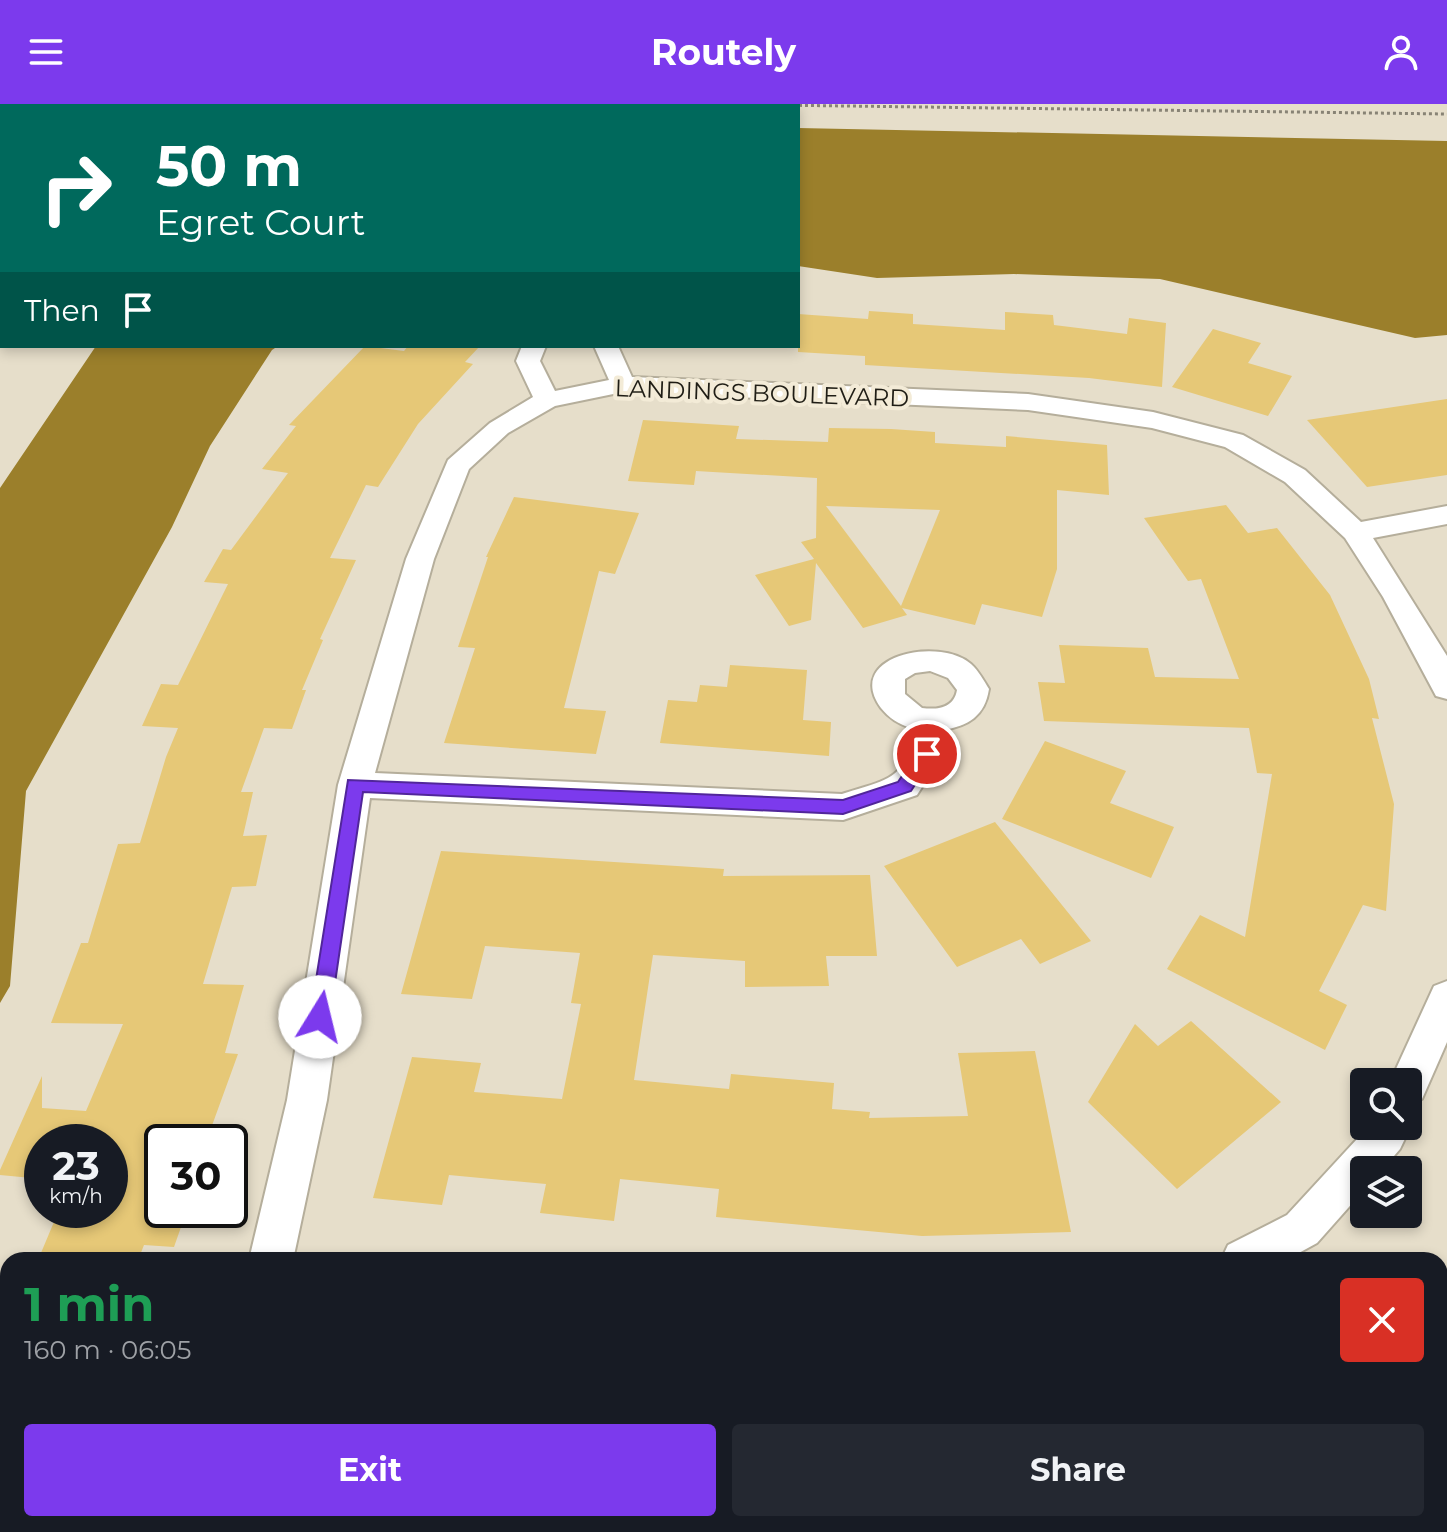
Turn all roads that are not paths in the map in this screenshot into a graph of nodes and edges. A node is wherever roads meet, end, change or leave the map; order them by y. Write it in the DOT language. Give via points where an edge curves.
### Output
graph roads {
  1 [pos="533,348"];
  2 [pos="607,348"];
  3 [pos="623,384"];
  4 [pos="547,400"];
  5 [pos="1447,515"];
  6 [pos="1355,532"];
  7 [pos="1447,688"];
  8 [pos="927,721"];
  9 [pos="355,785"];
  10 [pos="1447,997"];
  11 [pos="1416,1068"];
  12 [pos="1382,1140"];
  13 [pos="273,1252"];
  14 [pos="1258,1252"];
  1 -- 4 [label="street" via="528,361"];
  2 -- 3 [label="street"];
  3 -- 4 [label="street, LANDINGS BOULEVARD"];
  3 -- 6 [label="street, LANDINGS BOULEVARD" via="1028,402 1153,420 1234,441 1295,476"];
  4 -- 9 [label="street, LANDINGS BOULEVARD" via="499,428 457,466 420,559"];
  5 -- 6 [label="street"];
  6 -- 7 [label="street, LANDINGS BOULEVARD" via="1397,595"];
  8 -- 9 [label="street" via="927,754 905,786 843,807"];
  9 -- 13 [label="street, LANDINGS BOULEVARD" via="307,1100"];
  10 -- 11 [label="street"];
  12 -- 14 [label="street" via="1302,1229"];
}
